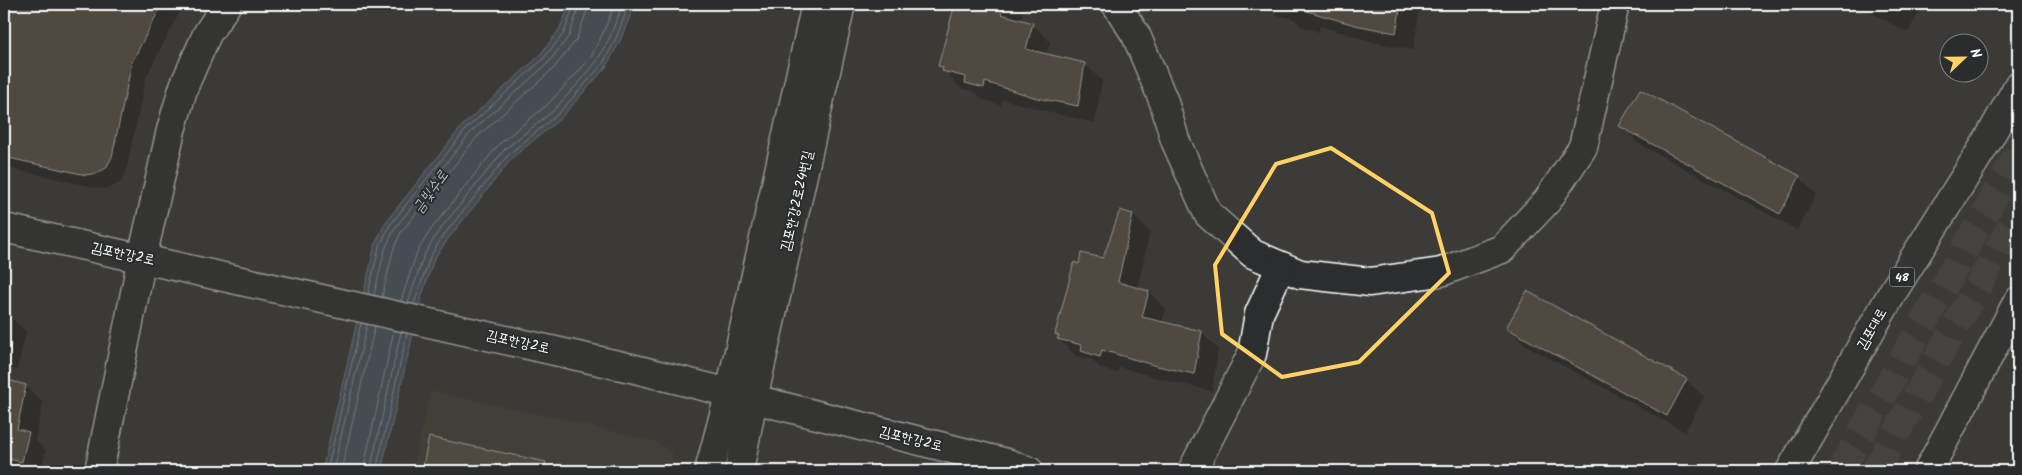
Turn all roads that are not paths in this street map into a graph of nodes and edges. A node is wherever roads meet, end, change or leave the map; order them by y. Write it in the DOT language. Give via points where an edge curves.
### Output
graph roads {
  1 [pos="227,4"];
  2 [pos="816,4"];
  3 [pos="841,4"];
  4 [pos="1116,4"];
  5 [pos="1615,4"];
  6 [pos="2018,86"];
  7 [pos="4,228"];
  8 [pos="142,258"];
  9 [pos="1281,266"];
  10 [pos="2018,301"];
  11 [pos="742,396"];
  12 [pos="99,471"];
  13 [pos="710,471"];
  14 [pos="739,471"];
  15 [pos="1029,471"];
  16 [pos="1192,471"];
  17 [pos="1790,471"];
  18 [pos="1928,471"];
  1 -- 8 [label="street" via="206,34 184,86"];
  2 -- 11 [label="street, 김포한강2로24번길"];
  3 -- 11 [label="street, 김포한강2로24번길"];
  4 -- 9 [label="street" via="1136,35 1164,102 1179,149 1208,214 1253,254"];
  5 -- 9 [label="street" via="1583,147 1547,201 1502,249 1441,272 1370,282 1300,274"];
  6 -- 17 [label="street, 김포대로 / 48" via="1894,290"];
  7 -- 8 [label="street, 김포한강2로"];
  8 -- 11 [label="street, 김포한강2로"];
  8 -- 12 [label="street"];
  9 -- 16 [label="street" via="1259,314 1252,354"];
  10 -- 18 [label="street"];
  11 -- 13 [label="street"];
  11 -- 14 [label="street"];
  11 -- 15 [label="street, 김포한강2로"];
}
